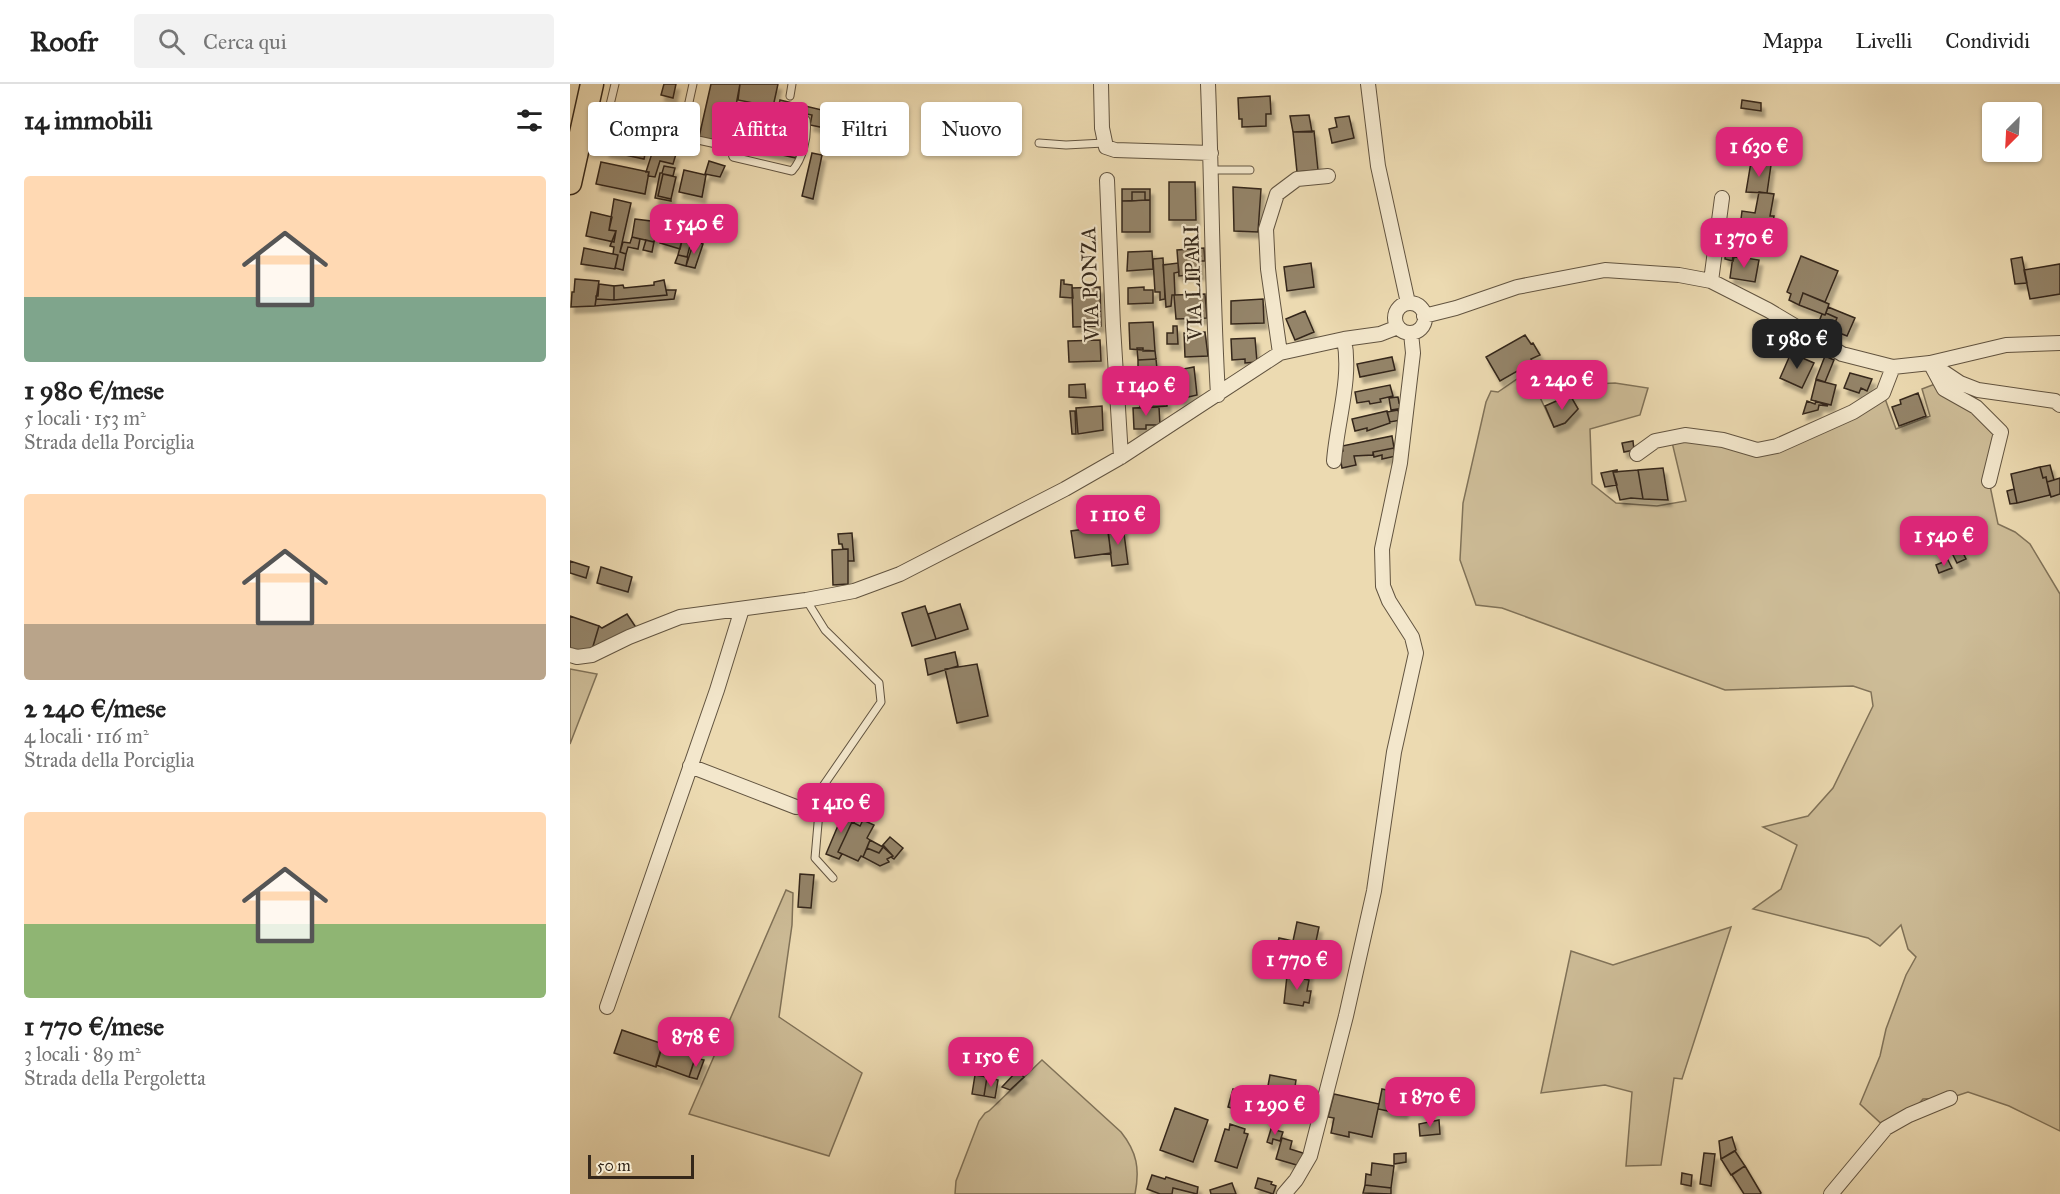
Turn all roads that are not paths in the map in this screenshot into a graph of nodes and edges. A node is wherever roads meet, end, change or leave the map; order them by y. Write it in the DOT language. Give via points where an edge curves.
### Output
graph roads {
  1 [pos="592,84"];
  2 [pos="615,84"];
  3 [pos="693,84"];
  4 [pos="792,84"];
  5 [pos="1101,84"];
  6 [pos="1208,84"];
  7 [pos="1368,84"];
  8 [pos="790,96"];
  9 [pos="596,102"];
  10 [pos="604,102"];
  11 [pos="689,102"];
  12 [pos="588,137"];
  13 [pos="1039,143"];
  14 [pos="1104,143"];
  15 [pos="1211,153"];
  16 [pos="733,156"];
  17 [pos="801,156"];
  18 [pos="1212,170"];
  19 [pos="1250,170"];
  20 [pos="1328,176"];
  21 [pos="1107,180"];
  22 [pos="570,183"];
  23 [pos="1722,198"];
  24 [pos="1711,281"];
  25 [pos="1408,303"];
  26 [pos="1424,316"];
  27 [pos="1398,327"];
  28 [pos="1411,333"];
  29 [pos="1344,339"];
  30 [pos="2060,343"];
  31 [pos="1280,353"];
  32 [pos="1930,363"];
  33 [pos="1893,367"];
  34 [pos="1218,395"];
  35 [pos="2060,405"];
  36 [pos="1637,454"];
  37 [pos="1121,457"];
  38 [pos="1334,461"];
  39 [pos="1989,481"];
  40 [pos="806,600"];
  41 [pos="742,609"];
  42 [pos="570,655"];
  43 [pos="690,766"];
  44 [pos="796,807"];
  45 [pos="833,878"];
  46 [pos="607,1007"];
  47 [pos="1950,1098"];
  48 [pos="1284,1194"];
  49 [pos="1831,1194"];
  1 -- 9 [label="main road"];
  2 -- 10 [label="lane"];
  3 -- 11 [label="lane"];
  4 -- 8 [label="lane"];
  5 -- 14 [label="street"];
  6 -- 15 [label="street, VIA LIPARI"];
  7 -- 25 [label="street" via="1378,166"];
  12 -- 22 [label="main road"];
  13 -- 14 [label="lane"];
  14 -- 15 [label="street" via="1115,150"];
  15 -- 18 [label="street, VIA LIPARI"];
  16 -- 17 [label="lane" via="792,171"];
  18 -- 19 [label="lane"];
  18 -- 34 [label="street, VIA LIPARI"];
  20 -- 31 [label="street" via="1297,180 1277,194 1266,229"];
  21 -- 37 [label="street, VIA PONZA"];
  23 -- 24 [label="street"];
  24 -- 26 [label="street" via="1605,270 1517,287"];
  24 -- 33 [label="street" via="1842,354"];
  25 -- 26 [label="street" via="1418,306"];
  25 -- 27 [label="street" via="1396,312"];
  26 -- 28 [label="street" via="1421,328"];
  27 -- 28 [label="street"];
  27 -- 29 [label="street"];
  28 -- 48 [label="street" via="1413,353 1400,463 1382,549 1383,586 1412,638 1416,653 1394,752 1374,891 1346,1016 1310,1155"];
  29 -- 31 [label="street"];
  29 -- 38 [label="street" via="1343,393"];
  30 -- 32 [label="street" via="2006,345"];
  31 -- 34 [label="street"];
  32 -- 33 [label="street"];
  32 -- 35 [label="street" via="1978,390 2055,401"];
  32 -- 39 [label="street" via="1944,389 1976,407 2001,432"];
  33 -- 36 [label="street" via="1883,393 1853,412 1777,446 1757,450 1685,435 1655,441"];
  34 -- 37 [label="street"];
  37 -- 40 [label="street" via="900,574 854,591"];
  40 -- 41 [label="street"];
  40 -- 45 [label="lane" via="825,630 879,683 881,702 821,789 816,858"];
  41 -- 42 [label="street" via="680,617 592,655"];
  41 -- 43 [label="street"];
  43 -- 44 [label="street"];
  43 -- 46 [label="street"];
  47 -- 49 [label="street" via="1886,1128"];
}
